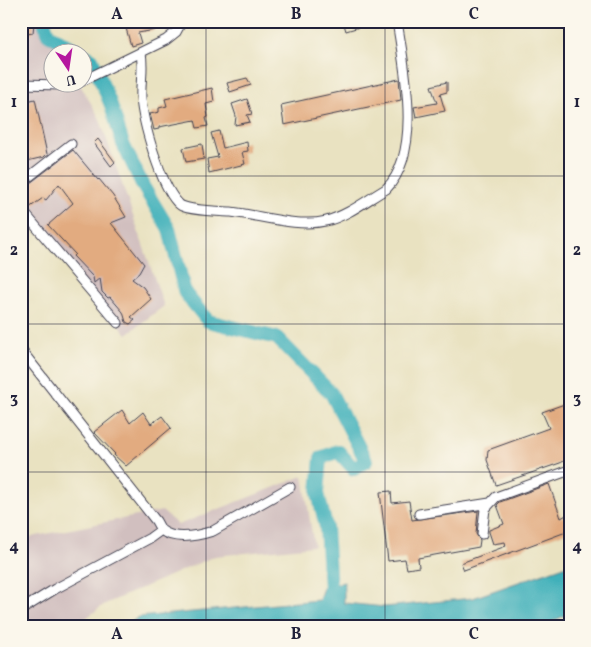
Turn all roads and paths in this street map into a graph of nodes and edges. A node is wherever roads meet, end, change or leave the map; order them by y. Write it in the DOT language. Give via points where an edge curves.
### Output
graph roads {
  1 [pos="182,21"];
  2 [pos="397,21"];
  3 [pos="140,53"];
  4 [pos="92,77"];
  5 [pos="21,84"];
  6 [pos="42,85"];
  7 [pos="71,144"];
  8 [pos="21,164"];
  9 [pos="21,170"];
  10 [pos="21,183"];
  11 [pos="21,209"];
  12 [pos="118,323"];
  13 [pos="21,350"];
  14 [pos="570,470"];
  15 [pos="290,487"];
  16 [pos="490,503"];
  17 [pos="419,514"];
  18 [pos="161,530"];
  19 [pos="482,534"];
  20 [pos="21,610"];
  1 -- 3 [label="street" via="171,36"];
  2 -- 3 [label="street" via="409,109 409,129 399,169 386,189 338,216 318,222 289,222 193,209 177,202 163,176 145,124"];
  3 -- 4 [label="street"];
  5 -- 6 [label="street"];
  7 -- 10 [label="street"];
  8 -- 9 [label="street"];
  11 -- 12 [label="street"];
  13 -- 18 [label="street"];
  14 -- 16 [label="street" via="496,497"];
  15 -- 18 [label="street" via="213,531 170,536"];
  16 -- 17 [label="street"];
  16 -- 19 [label="street" via="485,509"];
  18 -- 20 [label="street"];
}
